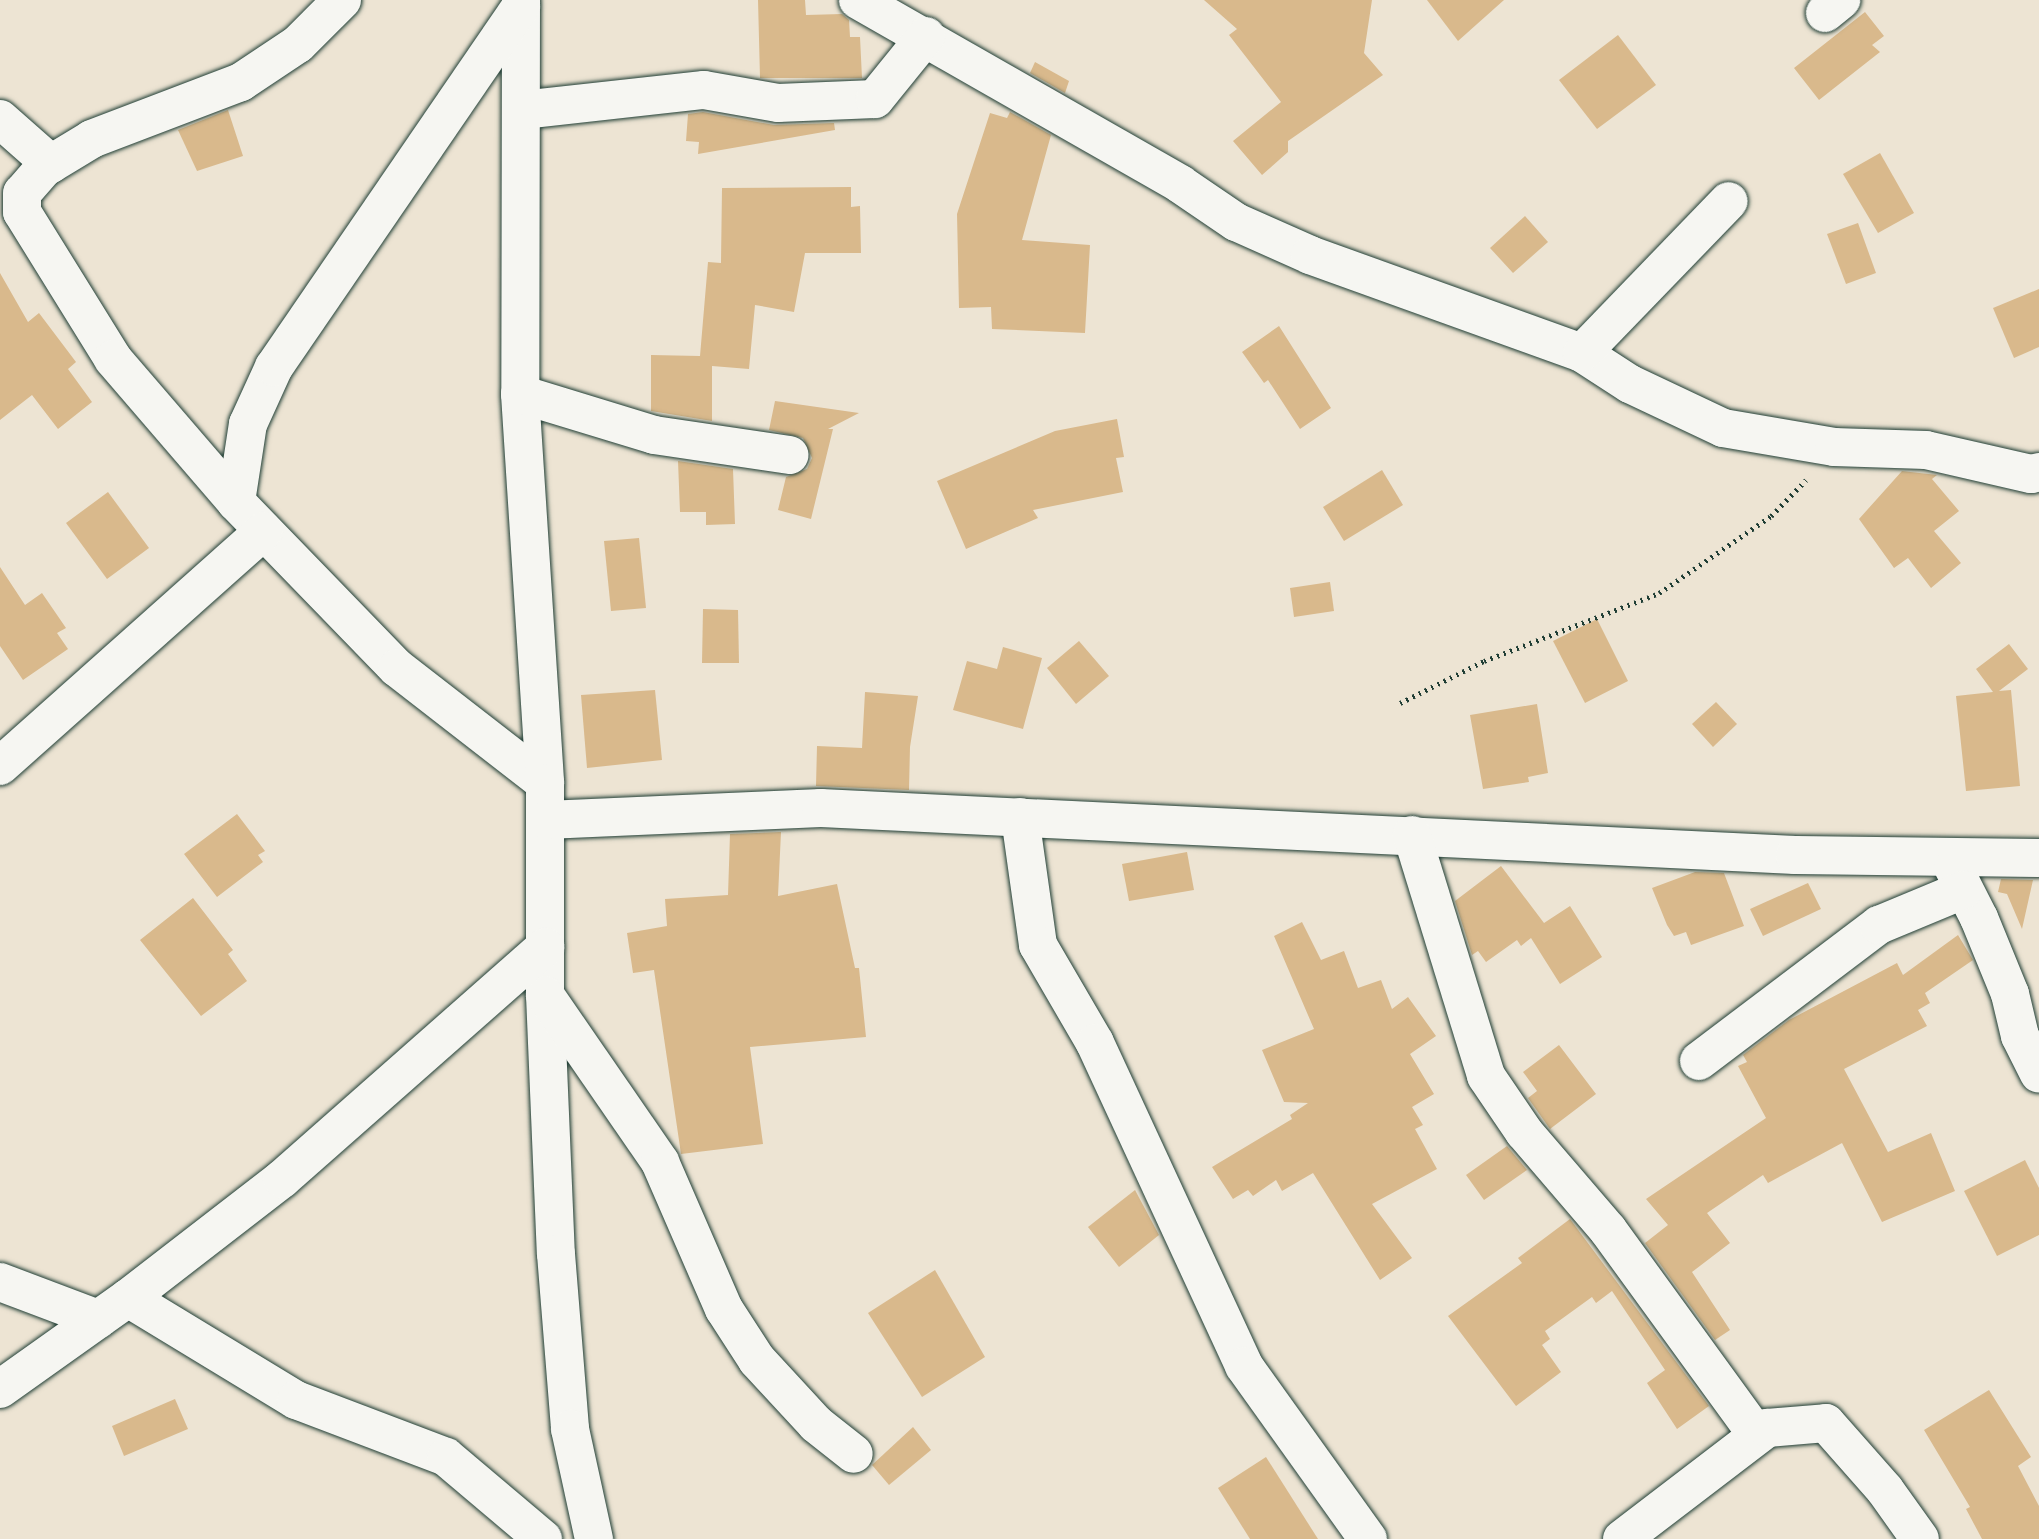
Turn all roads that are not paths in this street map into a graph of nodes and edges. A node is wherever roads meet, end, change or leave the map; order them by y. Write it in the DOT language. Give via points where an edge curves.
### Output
graph roads {
  1 [pos="342,0"];
  2 [pos="858,0"];
  3 [pos="521,3"];
  4 [pos="926,36"];
  5 [pos="522,110"];
  6 [pos="0,120"];
  7 [pos="51,164"];
  8 [pos="1729,201"];
  9 [pos="1582,353"];
  10 [pos="520,394"];
  11 [pos="790,455"];
  12 [pos="2039,472"];
  13 [pos="236,502"];
  14 [pos="264,531"];
  15 [pos="0,766"];
  16 [pos="545,783"];
  17 [pos="1020,817"];
  18 [pos="546,820"];
  19 [pos="1412,835"];
  20 [pos="1948,856"];
  21 [pos="2039,858"];
  22 [pos="1963,890"];
  23 [pos="545,947"];
  24 [pos="545,995"];
  25 [pos="1699,1061"];
  26 [pos="2039,1074"];
  27 [pos="0,1282"];
  28 [pos="113,1308"];
  29 [pos="0,1389"];
  30 [pos="1757,1435"];
  31 [pos="854,1454"];
  32 [pos="543,1539"];
  33 [pos="594,1539"];
  34 [pos="1368,1539"];
  35 [pos="1622,1539"];
  36 [pos="1920,1539"];
  1 -- 7 [label="street" via="298,44 241,82 92,139"];
  2 -- 4 [label="street"];
  3 -- 5 [label="street"];
  3 -- 13 [label="street" via="274,367 248,424"];
  4 -- 5 [label="street" via="875,99 778,103 704,90"];
  4 -- 9 [label="street" via="1236,222 1310,255"];
  5 -- 10 [label="street"];
  6 -- 7 [label="street"];
  7 -- 13 [label="street" via="22,193 22,212 30,230 113,359"];
  8 -- 9 [label="street"];
  9 -- 12 [label="street" via="1630,384 1723,428 1834,447 1926,450"];
  10 -- 11 [label="street" via="654,435"];
  10 -- 16 [label="street"];
  13 -- 14 [label="street"];
  14 -- 15 [label="street"];
  14 -- 16 [label="street" via="397,668"];
  16 -- 18 [label="street"];
  17 -- 18 [label="street" via="821,808"];
  17 -- 19 [label="street"];
  17 -- 34 [label="street" via="1038,945 1095,1043 1244,1366"];
  18 -- 23 [label="street"];
  19 -- 20 [label="street" via="1795,855"];
  19 -- 30 [label="street" via="1486,1076 1524,1132 1608,1230"];
  20 -- 21 [label="street"];
  20 -- 22 [label="street"];
  22 -- 25 [label="street" via="1879,925"];
  22 -- 26 [label="street" via="1979,918 2010,994 2020,1036"];
  23 -- 24 [label="street"];
  23 -- 28 [label="street" via="282,1179"];
  24 -- 31 [label="street" via="660,1162 724,1309 757,1360 816,1424"];
  24 -- 33 [label="street" via="556,1254 569,1415"];
  27 -- 28 [label="street"];
  28 -- 29 [label="street"];
  28 -- 32 [label="street" via="296,1400 446,1457"];
  30 -- 35 [label="street"];
  30 -- 36 [label="street" via="1768,1427 1826,1423"];
}
